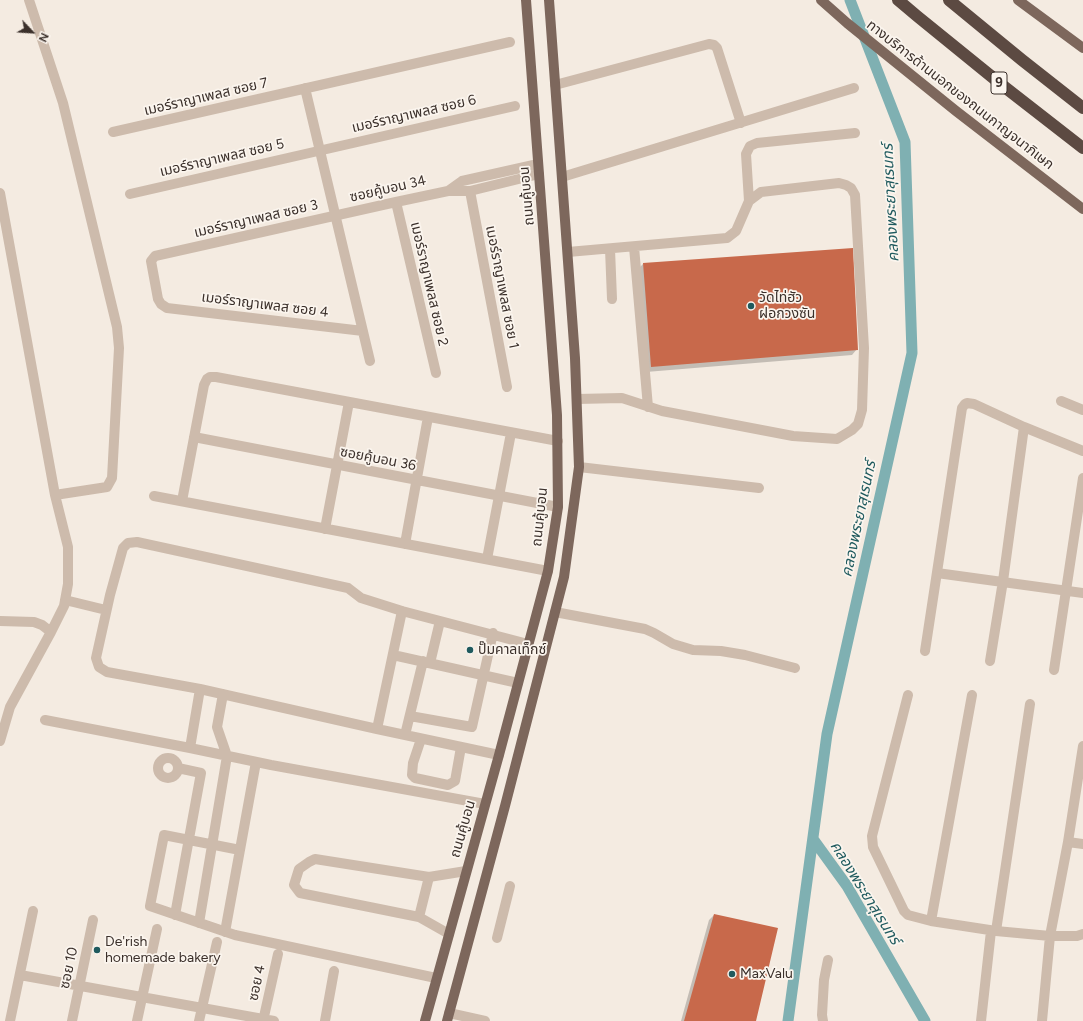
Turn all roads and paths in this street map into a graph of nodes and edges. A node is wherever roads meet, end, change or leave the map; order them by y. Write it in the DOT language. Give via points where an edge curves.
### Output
graph roads {
  1 [pos="29,0"];
  2 [pos="526,0"];
  3 [pos="549,0"];
  4 [pos="821,0"];
  5 [pos="898,0"];
  6 [pos="949,0"];
  7 [pos="1018,0"];
  8 [pos="510,42"];
  9 [pos="1083,48"];
  10 [pos="555,85"];
  11 [pos="305,88"];
  12 [pos="854,88"];
  13 [pos="515,106"];
  14 [pos="1083,108"];
  15 [pos="741,123"];
  16 [pos="113,132"];
  17 [pos="855,133"];
  18 [pos="1083,148"];
  19 [pos="319,150"];
  20 [pos="538,164"];
  21 [pos="539,174"];
  22 [pos="562,177"];
  23 [pos="448,190"];
  24 [pos="470,191"];
  25 [pos="0,193"];
  26 [pos="130,194"];
  27 [pos="749,201"];
  28 [pos="396,202"];
  29 [pos="1083,209"];
  30 [pos="335,216"];
  31 [pos="634,247"];
  32 [pos="610,249"];
  33 [pos="568,252"];
  34 [pos="612,298"];
  35 [pos="163,306"];
  36 [pos="363,331"];
  37 [pos="370,361"];
  38 [pos="436,373"];
  39 [pos="507,388"];
  40 [pos="577,398"];
  41 [pos="1061,401"];
  42 [pos="349,402"];
  43 [pos="648,407"];
  44 [pos="1083,410"];
  45 [pos="428,417"];
  46 [pos="1024,427"];
  47 [pos="510,432"];
  48 [pos="194,437"];
  49 [pos="558,441"];
  50 [pos="1083,451"];
  51 [pos="338,465"];
  52 [pos="579,467"];
  53 [pos="1083,478"];
  54 [pos="416,480"];
  55 [pos="759,488"];
  56 [pos="55,495"];
  57 [pos="154,496"];
  58 [pos="499,496"];
  59 [pos="182,502"];
  60 [pos="558,507"];
  61 [pos="325,529"];
  62 [pos="405,544"];
  63 [pos="487,559"];
  64 [pos="548,571"];
  65 [pos="937,573"];
  66 [pos="1003,581"];
  67 [pos="1067,591"];
  68 [pos="1083,593"];
  69 [pos="65,600"];
  70 [pos="106,610"];
  71 [pos="402,611"];
  72 [pos="555,612"];
  73 [pos="440,620"];
  74 [pos="0,621"];
  75 [pos="51,632"];
  76 [pos="493,633"];
  77 [pos="528,644"];
  78 [pos="925,652"];
  79 [pos="393,655"];
  80 [pos="990,661"];
  81 [pos="426,662"];
  82 [pos="795,668"];
  83 [pos="1054,670"];
  84 [pos="484,675"];
  85 [pos="518,683"];
  86 [pos="200,689"];
  87 [pos="223,694"];
  88 [pos="972,695"];
  89 [pos="908,696"];
  90 [pos="1030,704"];
  91 [pos="410,716"];
  92 [pos="45,720"];
  93 [pos="378,729"];
  94 [pos="505,733"];
  95 [pos="405,735"];
  96 [pos="522,738"];
  97 [pos="421,739"];
  98 [pos="0,741"];
  99 [pos="172,746"];
  100 [pos="1083,746"];
  101 [pos="462,747"];
  102 [pos="190,748"];
  103 [pos="499,755"];
  104 [pos="227,756"];
  105 [pos="171,758"];
  106 [pos="256,762"];
  107 [pos="178,768"];
  108 [pos="485,804"];
  109 [pos="188,840"];
  110 [pos="1068,842"];
  111 [pos="212,844"];
  112 [pos="1083,844"];
  113 [pos="240,850"];
  114 [pos="466,871"];
  115 [pos="429,877"];
  116 [pos="510,886"];
  117 [pos="33,911"];
  118 [pos="175,915"];
  119 [pos="419,917"];
  120 [pos="93,920"];
  121 [pos="931,921"];
  122 [pos="199,923"];
  123 [pos="157,929"];
  124 [pos="993,931"];
  125 [pos="225,932"];
  126 [pos="448,934"];
  127 [pos="1083,934"];
  128 [pos="1050,936"];
  129 [pos="497,938"];
  130 [pos="217,942"];
  131 [pos="278,954"];
  132 [pos="828,960"];
  133 [pos="334,971"];
  134 [pos="20,975"];
  135 [pos="436,978"];
  136 [pos="79,986"];
  137 [pos="143,997"];
  138 [pos="202,1008"];
  139 [pos="448,1017"];
  140 [pos="263,1020"];
  141 [pos="471,1020"];
  142 [pos="10,1021"];
  143 [pos="72,1021"];
  144 [pos="137,1021"];
  145 [pos="199,1021"];
  146 [pos="274,1021"];
  147 [pos="325,1021"];
  148 [pos="425,1021"];
  149 [pos="485,1021"];
  150 [pos="823,1021"];
  151 [pos="981,1021"];
  152 [pos="1042,1021"];
  1 -- 56 [label="street" via="63,103 117,328 119,348 112,478 107,487"];
  2 -- 20 [label="main road, ถนนคู้บอน"];
  3 -- 10 [label="main road"];
  4 -- 29 [label="main road, ทางบริการด้านนอกของถนนกาญจนาภิเษก" via="956,111"];
  5 -- 18 [label="highway, 9"];
  6 -- 14 [label="highway, 9"];
  7 -- 9 [label="main road"];
  8 -- 11 [label="street, เมอร์ราญาเพลส ซอย 7"];
  10 -- 15 [label="street" via="710,44 717,48"];
  10 -- 22 [label="main road"];
  11 -- 16 [label="street, เมอร์ราญาเพลส ซอย 7"];
  11 -- 19 [label="street"];
  12 -- 15 [label="street"];
  13 -- 19 [label="street, เมอร์ราญาเพลส ซอย 6"];
  15 -- 22 [label="street"];
  17 -- 27 [label="street" via="757,143 750,146 746,154"];
  19 -- 26 [label="street, เมอร์ราญาเพลส ซอย 5"];
  19 -- 30 [label="street"];
  20 -- 21 [label="main road, ถนนคู้บอน"];
  20 -- 23 [label="street, ซอยคู้บอน 34" via="462,181"];
  21 -- 24 [label="street, ซอยคู้บอน 34"];
  21 -- 49 [label="main road, ถนนคู้บอน"];
  22 -- 33 [label="main road"];
  23 -- 24 [label="street, ซอยคู้บอน 34"];
  23 -- 28 [label="street, ซอยคู้บอน 34"];
  24 -- 39 [label="street, เมอร์ราญาเพลส ซอย 1"];
  25 -- 56 [label="street"];
  27 -- 31 [label="street" via="736,232 727,238"];
  27 -- 43 [label="street" via="761,192 839,183 851,188 855,195 864,348 862,410 858,424 845,436 826,440 785,435 662,412"];
  28 -- 30 [label="street, ซอยคู้บอน 34"];
  28 -- 38 [label="street, เมอร์ราญาเพลส ซอย 2"];
  30 -- 35 [label="street, เมอร์ราญาเพลส ซอย 3" via="155,256 151,264 158,299"];
  30 -- 36 [label="street, เมอร์ราญาเพลส ซอย 3"];
  31 -- 32 [label="street"];
  31 -- 43 [label="street"];
  32 -- 33 [label="street"];
  32 -- 34 [label="street"];
  33 -- 40 [label="main road"];
  35 -- 36 [label="street, เมอร์ราญาเพลส ซอย 4"];
  36 -- 37 [label="street, เมอร์ราญาเพลส ซอย 3"];
  40 -- 43 [label="street" via="622,398"];
  40 -- 52 [label="main road"];
  41 -- 44 [label="street"];
  42 -- 45 [label="street"];
  42 -- 48 [label="street" via="210,377 204,385"];
  42 -- 51 [label="street"];
  45 -- 47 [label="street"];
  45 -- 54 [label="street"];
  46 -- 50 [label="street"];
  46 -- 65 [label="street" via="974,404 967,403 962,408"];
  46 -- 66 [label="street"];
  47 -- 49 [label="street"];
  47 -- 58 [label="street"];
  48 -- 51 [label="street, ซอยคู้บอน 36"];
  48 -- 59 [label="street"];
  49 -- 60 [label="main road, ถนนคู้บอน"];
  51 -- 54 [label="street, ซอยคู้บอน 36"];
  51 -- 61 [label="street"];
  52 -- 55 [label="street"];
  52 -- 72 [label="main road" via="564,577"];
  53 -- 67 [label="street"];
  54 -- 58 [label="street, ซอยคู้บอน 36"];
  54 -- 62 [label="street"];
  56 -- 69 [label="street" via="68,547 68,584"];
  57 -- 59 [label="street"];
  58 -- 60 [label="street, ซอยคู้บอน 36"];
  58 -- 63 [label="street"];
  59 -- 61 [label="street"];
  60 -- 64 [label="main road, ถนนคู้บอน"];
  61 -- 62 [label="street"];
  62 -- 63 [label="street"];
  63 -- 64 [label="street"];
  64 -- 77 [label="main road, ถนนคู้บอน"];
  65 -- 66 [label="street"];
  65 -- 78 [label="street"];
  66 -- 67 [label="street"];
  66 -- 80 [label="street"];
  67 -- 68 [label="street"];
  67 -- 83 [label="street"];
  69 -- 70 [label="street"];
  69 -- 75 [label="street"];
  70 -- 71 [label="street" via="123,548 128,543 137,542 348,588 362,598"];
  70 -- 86 [label="street" via="96,658 99,667 107,672"];
  71 -- 73 [label="street"];
  71 -- 79 [label="street"];
  72 -- 82 [label="street" via="645,629 673,644 693,650 745,655"];
  72 -- 96 [label="main road"];
  73 -- 76 [label="street"];
  73 -- 81 [label="street"];
  74 -- 75 [label="street" via="34,622"];
  75 -- 98 [label="street" via="10,706"];
  76 -- 77 [label="street"];
  76 -- 84 [label="street"];
  77 -- 85 [label="main road, ถนนคู้บอน"];
  79 -- 81 [label="street"];
  79 -- 93 [label="street"];
  81 -- 84 [label="street"];
  81 -- 91 [label="street"];
  84 -- 85 [label="street"];
  84 -- 91 [label="street" via="472,727"];
  85 -- 94 [label="main road, ถนนคู้บอน"];
  86 -- 87 [label="street"];
  86 -- 102 [label="street"];
  87 -- 93 [label="street"];
  87 -- 104 [label="street" via="217,727"];
  88 -- 121 [label="street"];
  89 -- 121 [label="street" via="872,836 873,846 904,911 908,915"];
  90 -- 124 [label="street"];
  91 -- 95 [label="street"];
  92 -- 99 [label="street"];
  93 -- 95 [label="street"];
  94 -- 96 [label="main road"];
  94 -- 103 [label="main road, ถนนคู้บอน"];
  95 -- 97 [label="street"];
  96 -- 139 [label="main road"];
  97 -- 101 [label="street"];
  97 -- 101 [label="street" via="412,775 448,786 455,781"];
  99 -- 102 [label="street"];
  99 -- 105 [label="street"];
  100 -- 110 [label="street"];
  101 -- 103 [label="street"];
  102 -- 104 [label="street"];
  103 -- 108 [label="main road, ถนนคู้บอน"];
  104 -- 106 [label="street"];
  104 -- 111 [label="street"];
  105 -- 107 [label="street"];
  105 -- 107 [label="street" via="164,758 159,762 157,769 160,775 170,779 176,775"];
  106 -- 108 [label="street"];
  106 -- 113 [label="street"];
  107 -- 109 [label="street" via="201,773"];
  108 -- 114 [label="main road, ถนนคู้บอน"];
  109 -- 111 [label="street"];
  109 -- 118 [label="street"];
  109 -- 118 [label="street" via="164,835 150,906"];
  110 -- 112 [label="street"];
  110 -- 128 [label="street"];
  111 -- 113 [label="street"];
  111 -- 122 [label="street"];
  113 -- 125 [label="street"];
  114 -- 115 [label="street"];
  114 -- 126 [label="main road, ถนนคู้บอน"];
  115 -- 119 [label="street"];
  115 -- 119 [label="street" via="314,860 299,869 294,885 300,893"];
  116 -- 129 [label="street"];
  117 -- 134 [label="street"];
  118 -- 122 [label="street"];
  119 -- 126 [label="street"];
  120 -- 136 [label="street, ซอย 10"];
  121 -- 124 [label="street"];
  122 -- 125 [label="street"];
  123 -- 137 [label="street"];
  124 -- 128 [label="street"];
  124 -- 151 [label="street"];
  125 -- 135 [label="street"];
  126 -- 135 [label="main road, ถนนคู้บอน"];
  127 -- 128 [label="street"];
  128 -- 152 [label="street"];
  130 -- 138 [label="street"];
  131 -- 140 [label="street, ซอย 4"];
  132 -- 150 [label="street" via="823,986"];
  133 -- 147 [label="street"];
  134 -- 136 [label="street"];
  134 -- 142 [label="street"];
  135 -- 148 [label="main road, ถนนคู้บอน"];
  136 -- 137 [label="street"];
  136 -- 143 [label="street, ซอย 10"];
  137 -- 138 [label="street"];
  137 -- 144 [label="street"];
  138 -- 140 [label="street"];
  138 -- 145 [label="street"];
  139 -- 141 [label="street"];
  140 -- 146 [label="street"];
  141 -- 149 [label="street"];
}
